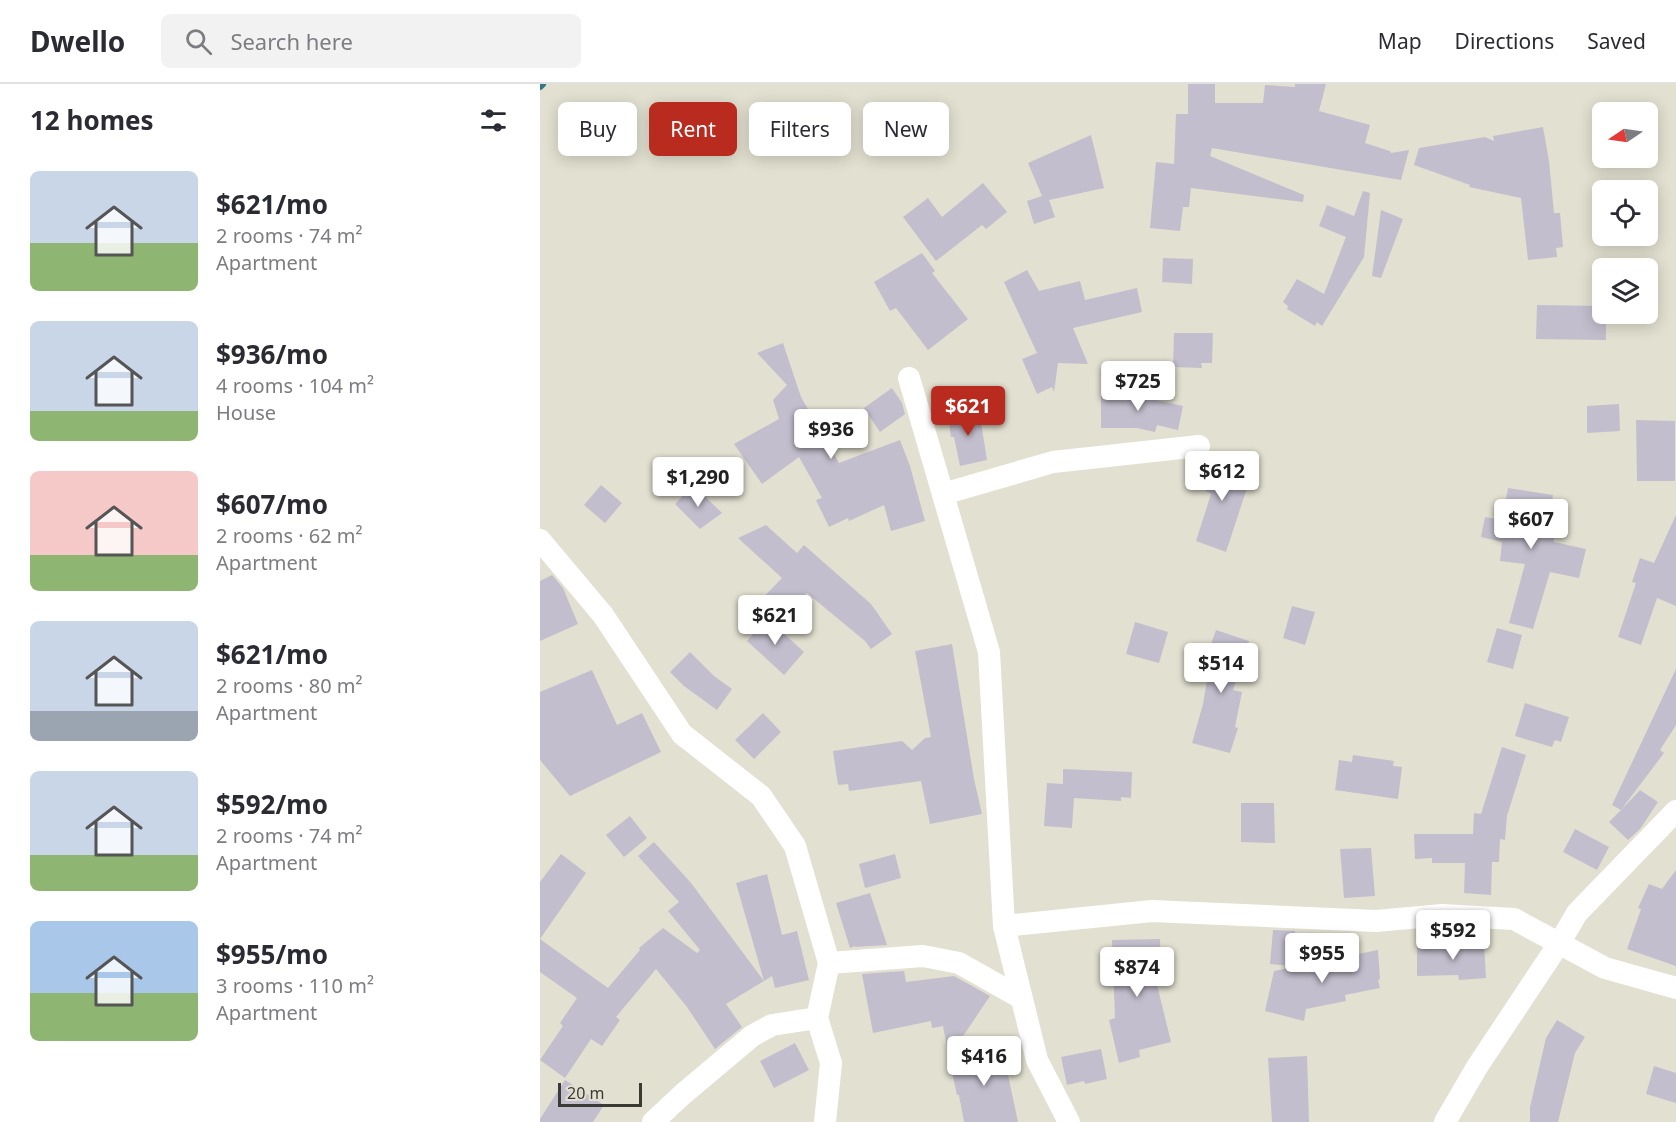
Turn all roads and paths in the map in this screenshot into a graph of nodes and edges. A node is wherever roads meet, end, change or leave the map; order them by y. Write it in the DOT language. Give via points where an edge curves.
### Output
graph roads {
  1 [pos="909,378"];
  2 [pos="1199,446"];
  3 [pos="943,494"];
  4 [pos="540,540"];
  5 [pos="1676,811"];
  6 [pos="1004,926"];
  7 [pos="1560,942"];
  8 [pos="829,963"];
  9 [pos="1676,988"];
  10 [pos="1021,998"];
  11 [pos="817,1018"];
  12 [pos="653,1122"];
  13 [pos="825,1122"];
  14 [pos="1069,1122"];
  15 [pos="1445,1122"];
  1 -- 3 [label="street"];
  2 -- 3 [label="street" via="1053,462"];
  3 -- 6 [label="street" via="989,652"];
  4 -- 8 [label="street" via="603,615 682,734 761,796 795,846"];
  5 -- 7 [label="street" via="1577,913"];
  6 -- 7 [label="street" via="1152,911 1376,921 1442,915 1515,919"];
  6 -- 10 [label="street"];
  7 -- 9 [label="street" via="1605,968"];
  7 -- 15 [label="street" via="1477,1066"];
  8 -- 10 [label="street" via="922,956 959,963"];
  8 -- 11 [label="street"];
  10 -- 14 [label="street" via="1037,1060"];
  11 -- 12 [label="street" via="772,1025 752,1036"];
  11 -- 13 [label="street" via="831,1063"];
}
